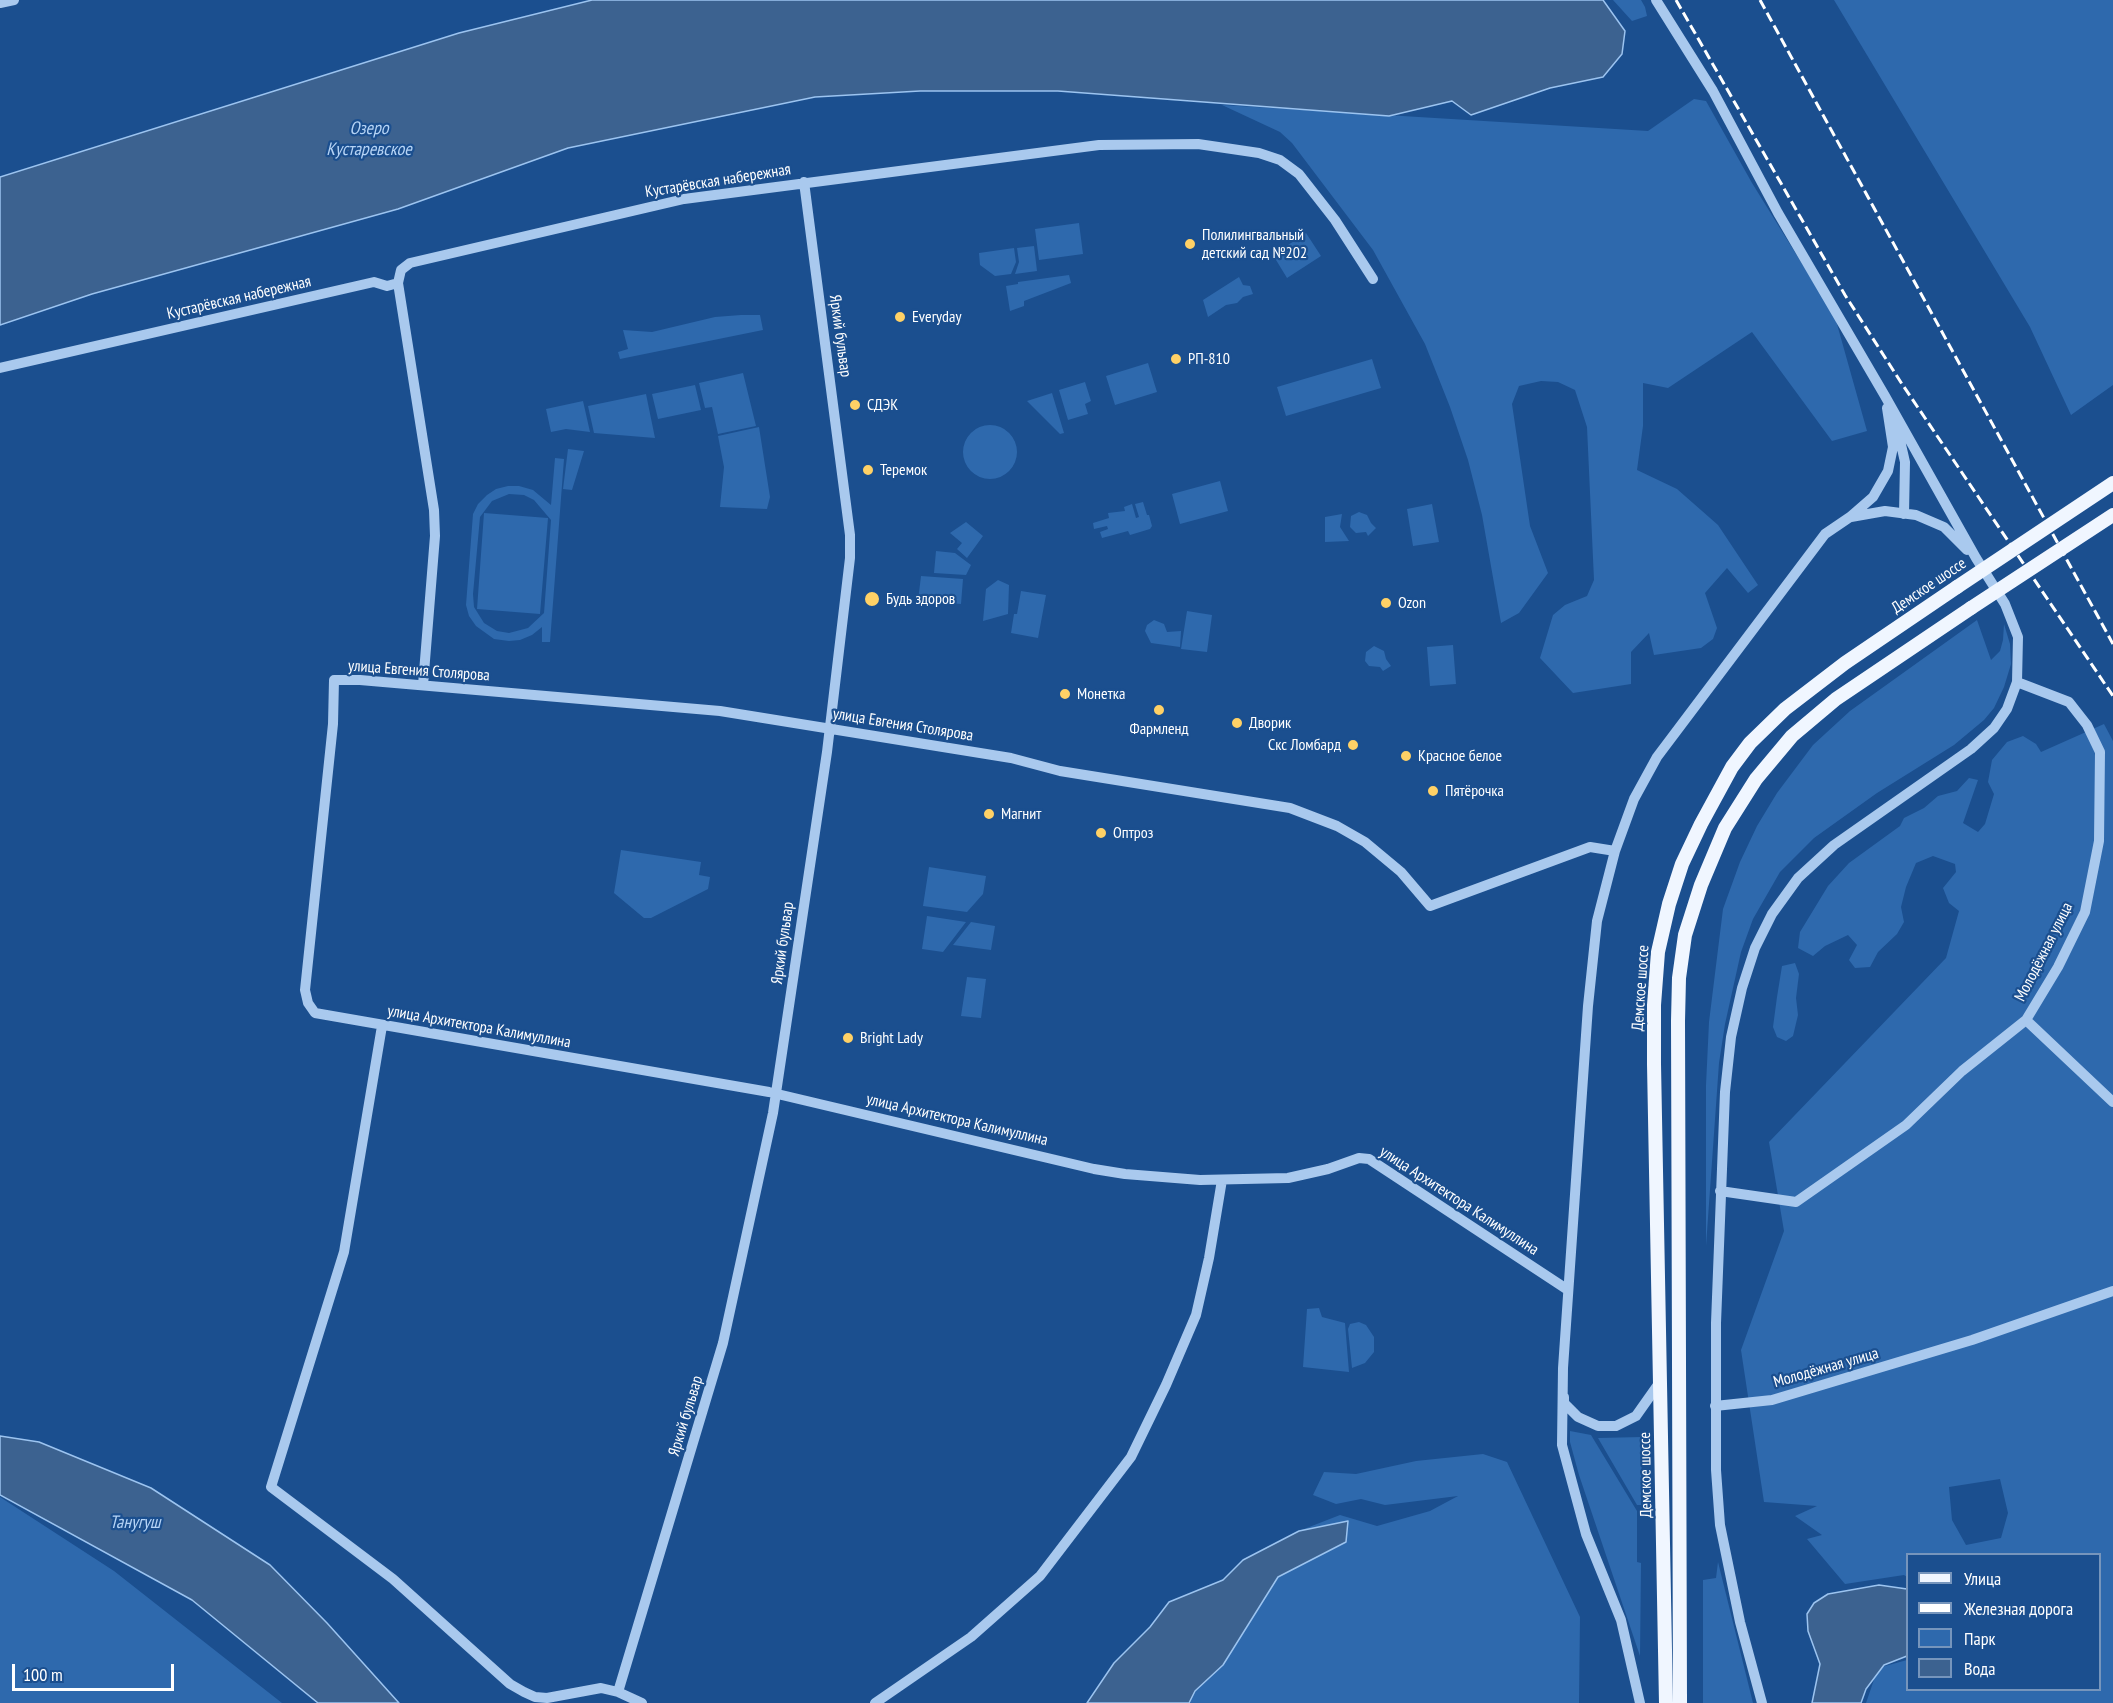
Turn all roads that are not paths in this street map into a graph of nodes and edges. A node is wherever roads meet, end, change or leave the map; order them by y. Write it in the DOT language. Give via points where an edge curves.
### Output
graph roads {
  1 [pos="14,0"];
  2 [pos="1656,0"];
  3 [pos="0,3"];
  4 [pos="804,182"];
  5 [pos="1372,279"];
  6 [pos="398,283"];
  7 [pos="0,368"];
  8 [pos="1885,396"];
  9 [pos="2113,483"];
  10 [pos="1904,513"];
  11 [pos="2113,515"];
  12 [pos="1850,518"];
  13 [pos="1976,558"];
  14 [pos="2016,682"];
  15 [pos="423,685"];
  16 [pos="830,729"];
  17 [pos="1615,851"];
  18 [pos="308,1004"];
  19 [pos="2026,1020"];
  20 [pos="382,1026"];
  21 [pos="776,1093"];
  22 [pos="2113,1102"];
  23 [pos="1222,1180"];
  24 [pos="1720,1191"];
  25 [pos="1568,1290"];
  26 [pos="2113,1291"];
  27 [pos="1563,1368"];
  28 [pos="1660,1382"];
  29 [pos="1715,1406"];
  30 [pos="618,1692"];
  31 [pos="642,1703"];
  32 [pos="875,1703"];
  33 [pos="1640,1703"];
  34 [pos="1666,1703"];
  35 [pos="1680,1703"];
  36 [pos="1762,1703"];
  1 -- 3 [label="street"];
  2 -- 8 [label="street" via="1713,91 1778,213"];
  4 -- 5 [label="street, Кустарёвская набережная" via="1099,145 1198,144 1259,153 1285,163 1304,179 1339,225"];
  4 -- 6 [label="street, Кустарёвская набережная" via="679,200 410,263 401,270"];
  4 -- 16 [label="street, Яркий бульвар" via="850,524 850,558"];
  6 -- 7 [label="street, Кустарёвская набережная" via="387,286 374,282"];
  6 -- 15 [label="street" via="434,510"];
  8 -- 10 [label="street" via="1905,462"];
  8 -- 12 [label="street" via="1893,447 1888,471 1873,497"];
  8 -- 13 [label="street"];
  9 -- 28 [label="main road, Демское шоссе, bridge" via="1845,663 1785,709 1750,743 1701,824 1669,904 1658,952 1654,1005"];
  10 -- 12 [label="street" via="1886,511"];
  10 -- 13 [label="street" via="1944,527"];
  11 -- 35 [label="main road, Демское шоссе, bridge" via="1836,699 1792,736 1756,779 1725,828 1701,885 1686,935 1679,978"];
  12 -- 17 [label="street" via="1825,534 1803,561 1657,756 1634,799"];
  13 -- 14 [label="street" via="2005,604 2018,637"];
  14 -- 19 [label="street, Молодёжная улица" via="2069,702 2087,725 2100,752 2099,841 2085,912"];
  14 -- 24 [label="street" via="2007,709 1994,728 1971,749 1834,844 1798,878 1772,914 1755,948 1731,1037"];
  15 -- 16 [label="street, улица Евгения Столярова" via="720,711"];
  15 -- 18 [label="street, улица Евгения Столярова" via="334,680 333,724 305,990"];
  16 -- 17 [label="street, улица Евгения Столярова" via="1290,808 1337,826 1376,850 1430,906 1590,847"];
  16 -- 21 [label="street, Яркий бульвар"];
  17 -- 25 [label="street" via="1592,957"];
  18 -- 20 [label="street, улица Архитектора Калимуллина" via="321,1015"];
  19 -- 22 [label="street"];
  19 -- 24 [label="street, Молодёжная улица" via="1962,1071 1906,1125 1796,1202"];
  20 -- 21 [label="street, улица Архитектора Калимуллина"];
  20 -- 30 [label="street" via="344,1252 271,1487 393,1580 510,1684 535,1697 547,1698 601,1688"];
  21 -- 23 [label="street, улица Архитектора Калимуллина" via="1094,1169"];
  21 -- 30 [label="street, Яркий бульвар" via="723,1343"];
  23 -- 25 [label="street, улица Архитектора Калимуллина" via="1288,1178 1359,1158 1369,1159"];
  23 -- 32 [label="street" via="1196,1315 1131,1457 1040,1576 971,1637"];
  24 -- 29 [label="street"];
  25 -- 27 [label="street"];
  26 -- 29 [label="street, Молодёжная улица" via="1972,1340 1772,1400"];
  27 -- 28 [label="street" via="1564,1403 1578,1417 1598,1426 1616,1425 1636,1416"];
  27 -- 33 [label="street" via="1562,1445 1586,1534 1621,1620"];
  28 -- 34 [label="main road, Демское шоссе"];
  29 -- 36 [label="street" via="1720,1525"];
  30 -- 31 [label="street"];
}
